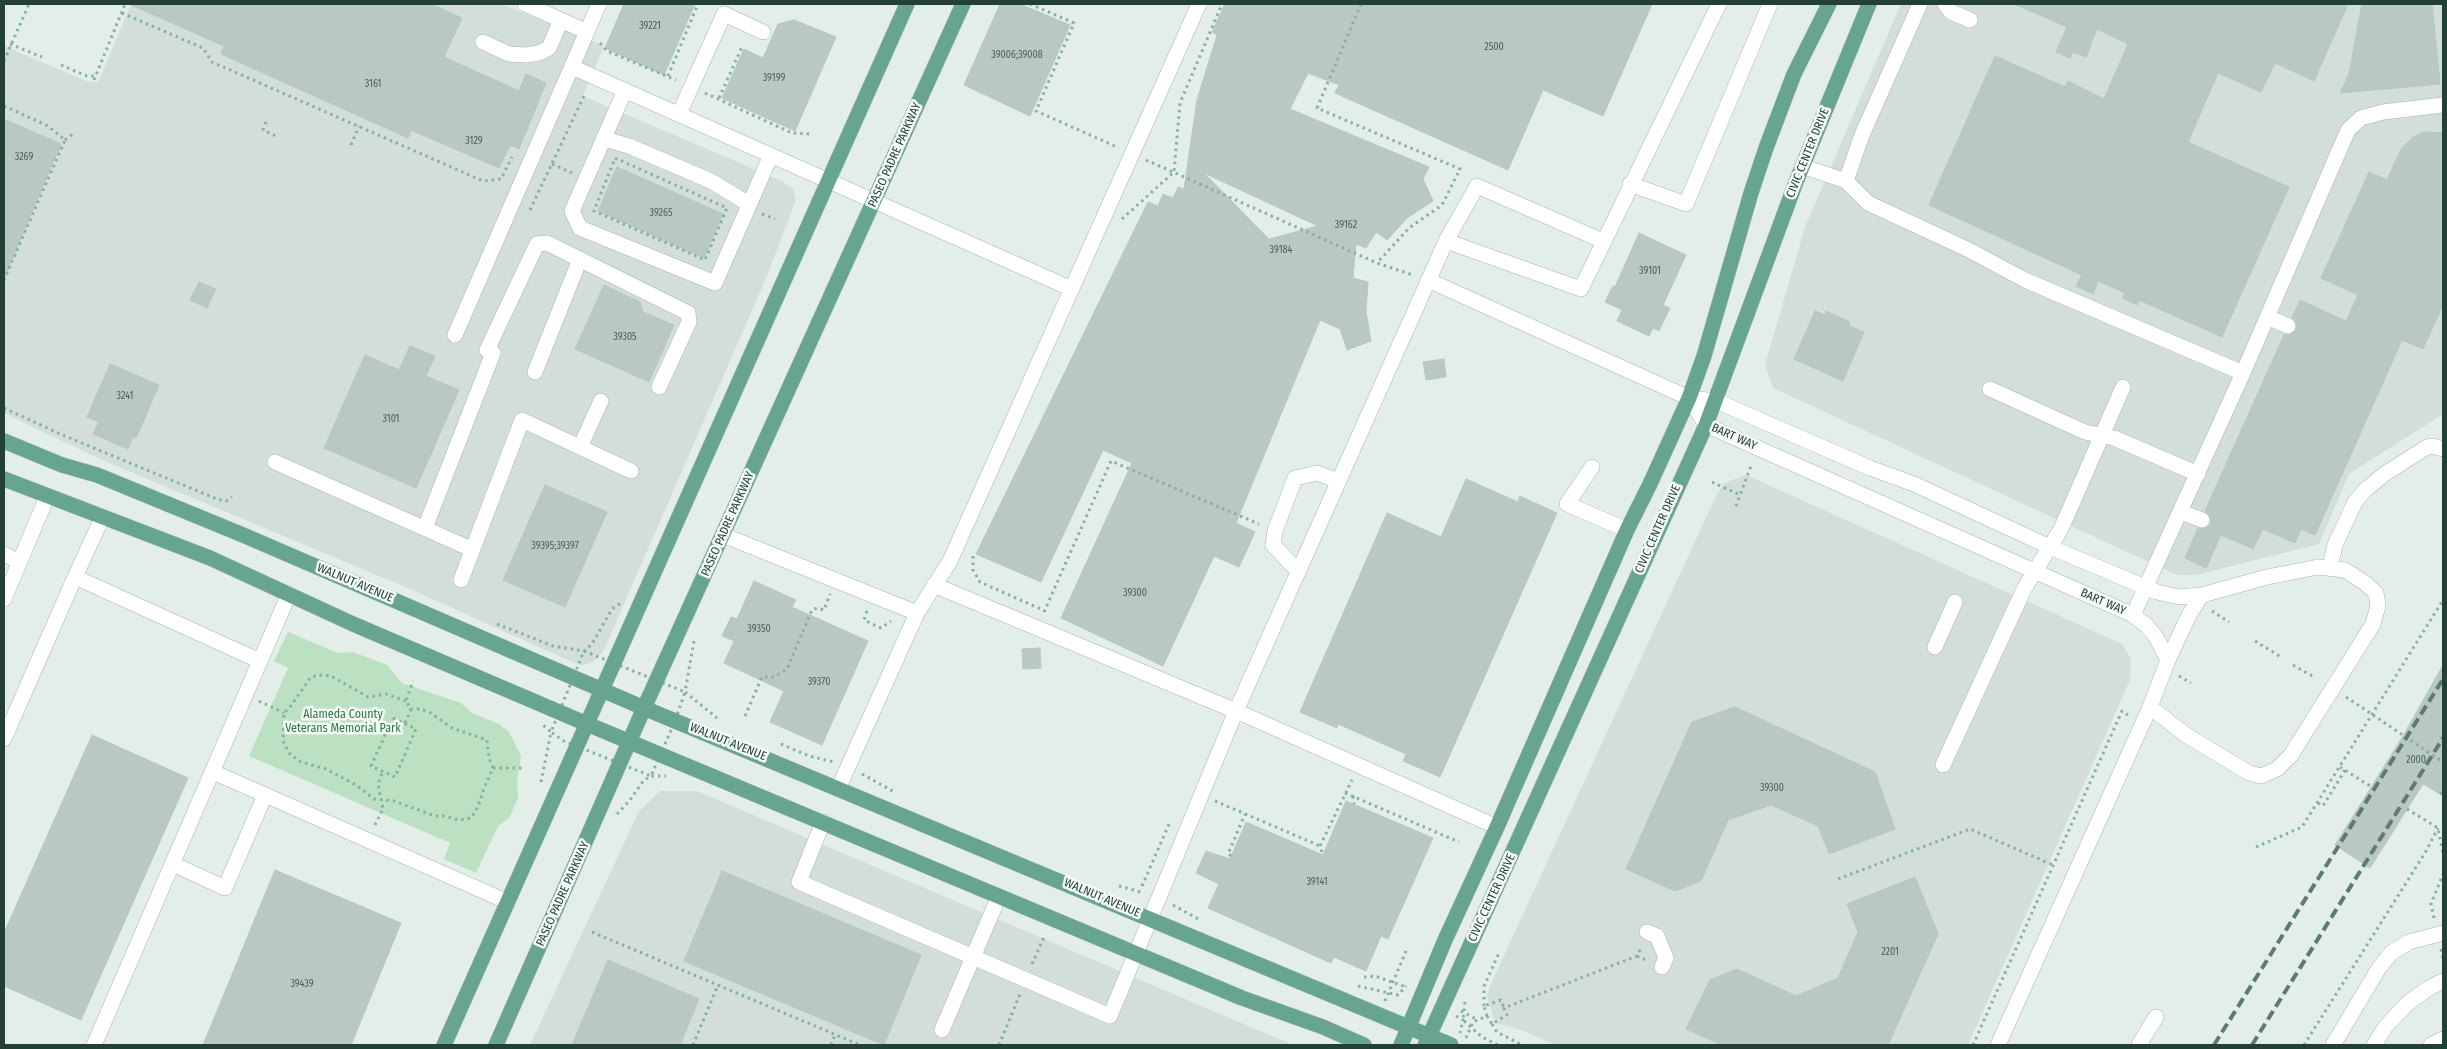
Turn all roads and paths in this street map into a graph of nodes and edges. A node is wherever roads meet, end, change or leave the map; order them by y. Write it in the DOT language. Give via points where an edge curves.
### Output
graph roads {
  1 [pos="29,4"];
  2 [pos="125,4"];
  3 [pos="525,4"];
  4 [pos="600,4"];
  5 [pos="698,4"];
  6 [pos="907,4"];
  7 [pos="963,4"];
  8 [pos="1030,4"];
  9 [pos="1199,4"];
  10 [pos="1222,4"];
  11 [pos="1361,4"];
  12 [pos="1719,4"];
  13 [pos="1770,4"];
  14 [pos="1829,4"];
  15 [pos="1869,4"];
  16 [pos="1920,4"];
  17 [pos="1945,4"];
  18 [pos="122,13"];
  19 [pos="561,20"];
  20 [pos="1970,20"];
  21 [pos="763,32"];
  22 [pos="8,33"];
  23 [pos="14,35"];
  24 [pos="593,36"];
  25 [pos="483,42"];
  26 [pos="10,44"];
  27 [pos="742,47"];
  28 [pos="42,57"];
  29 [pos="4,62"];
  30 [pos="61,65"];
  31 [pos="572,67"];
  32 [pos="668,76"];
  33 [pos="683,83"];
  34 [pos="625,90"];
  35 [pos="703,92"];
  36 [pos="719,98"];
  37 [pos="2443,105"];
  38 [pos="4,106"];
  39 [pos="679,114"];
  40 [pos="266,122"];
  41 [pos="359,126"];
  42 [pos="74,134"];
  43 [pos="813,134"];
  44 [pos="276,136"];
  45 [pos="604,139"];
  46 [pos="65,140"];
  47 [pos="351,145"];
  48 [pos="1133,154"];
  49 [pos="771,155"];
  50 [pos="552,164"];
  51 [pos="1802,166"];
  52 [pos="1174,172"];
  53 [pos="575,174"];
  54 [pos="501,179"];
  55 [pos="828,180"];
  56 [pos="1846,181"];
  57 [pos="1630,184"];
  58 [pos="603,186"];
  59 [pos="875,201"];
  60 [pos="749,204"];
  61 [pos="1121,220"];
  62 [pos="1603,241"];
  63 [pos="1446,242"];
  64 [pos="580,259"];
  65 [pos="1377,263"];
  66 [pos="4,280"];
  67 [pos="1428,280"];
  68 [pos="1072,288"];
  69 [pos="2267,317"];
  70 [pos="2288,326"];
  71 [pos="455,335"];
  72 [pos="535,372"];
  73 [pos="2243,373"];
  74 [pos="659,387"];
  75 [pos="2123,387"];
  76 [pos="1990,389"];
  77 [pos="1689,398"];
  78 [pos="601,401"];
  79 [pos="1716,401"];
  80 [pos="4,408"];
  81 [pos="1706,425"];
  82 [pos="2102,435"];
  83 [pos="4,441"];
  84 [pos="580,448"];
  85 [pos="2443,449"];
  86 [pos="276,462"];
  87 [pos="1751,466"];
  88 [pos="1592,467"];
  89 [pos="631,472"];
  90 [pos="2198,474"];
  91 [pos="4,480"];
  92 [pos="1338,481"];
  93 [pos="1712,482"];
  94 [pos="1740,494"];
  95 [pos="47,497"];
  96 [pos="232,497"];
  97 [pos="1736,506"];
  98 [pos="2182,512"];
  99 [pos="102,518"];
  100 [pos="2202,520"];
  101 [pos="425,528"];
  102 [pos="1627,530"];
  103 [pos="1275,531"];
  104 [pos="724,535"];
  105 [pos="2050,547"];
  106 [pos="976,548"];
  107 [pos="471,549"];
  108 [pos="4,554"];
  109 [pos="19,562"];
  110 [pos="2330,567"];
  111 [pos="1298,571"];
  112 [pos="2035,571"];
  113 [pos="75,577"];
  114 [pos="461,580"];
  115 [pos="934,585"];
  116 [pos="2146,588"];
  117 [pos="830,593"];
  118 [pos="289,594"];
  119 [pos="4,599"];
  120 [pos="2443,600"];
  121 [pos="1956,602"];
  122 [pos="2205,602"];
  123 [pos="612,609"];
  124 [pos="1045,610"];
  125 [pos="917,613"];
  126 [pos="2133,615"];
  127 [pos="2229,622"];
  128 [pos="495,624"];
  129 [pos="1037,628"];
  130 [pos="2256,641"];
  131 [pos="1935,646"];
  132 [pos="694,648"];
  133 [pos="584,651"];
  134 [pos="2281,657"];
  135 [pos="260,661"];
  136 [pos="615,662"];
  137 [pos="2294,665"];
  138 [pos="577,666"];
  139 [pos="2171,666"];
  140 [pos="2314,677"];
  141 [pos="657,680"];
  142 [pos="413,681"];
  143 [pos="2191,683"];
  144 [pos="602,689"];
  145 [pos="685,692"];
  146 [pos="246,695"];
  147 [pos="2346,697"];
  148 [pos="406,701"];
  149 [pos="2150,707"];
  150 [pos="644,708"];
  151 [pos="411,709"];
  152 [pos="1236,711"];
  153 [pos="284,713"];
  154 [pos="2128,715"];
  155 [pos="745,716"];
  156 [pos="2372,716"];
  157 [pos="536,721"];
  158 [pos="722,721"];
  159 [pos="405,723"];
  160 [pos="587,724"];
  161 [pos="551,732"];
  162 [pos="4,739"];
  163 [pos="630,741"];
  164 [pos="774,742"];
  165 [pos="578,746"];
  166 [pos="2443,762"];
  167 [pos="620,764"];
  168 [pos="1943,766"];
  169 [pos="2340,767"];
  170 [pos="493,768"];
  171 [pos="525,768"];
  172 [pos="848,768"];
  173 [pos="2345,770"];
  174 [pos="382,771"];
  175 [pos="213,772"];
  176 [pos="542,776"];
  177 [pos="651,776"];
  178 [pos="1353,776"];
  179 [pos="642,782"];
  180 [pos="2370,786"];
  181 [pos="838,789"];
  182 [pos="2443,791"];
  183 [pos="1345,793"];
  184 [pos="2440,794"];
  185 [pos="265,795"];
  186 [pos="1201,795"];
  187 [pos="904,796"];
  188 [pos="1353,796"];
  189 [pos="382,800"];
  190 [pos="630,800"];
  191 [pos="2318,803"];
  192 [pos="1354,804"];
  193 [pos="2407,809"];
  194 [pos="1245,814"];
  195 [pos="823,822"];
  196 [pos="1497,827"];
  197 [pos="2438,828"];
  198 [pos="367,840"];
  199 [pos="1459,842"];
  200 [pos="1320,846"];
  201 [pos="2256,847"];
  202 [pos="1322,852"];
  203 [pos="2443,853"];
  204 [pos="1231,856"];
  205 [pos="173,864"];
  206 [pos="2053,865"];
  207 [pos="1838,879"];
  208 [pos="1114,884"];
  209 [pos="999,896"];
  210 [pos="1158,898"];
  211 [pos="508,902"];
  212 [pos="1150,918"];
  213 [pos="1205,922"];
  214 [pos="592,932"];
  215 [pos="1648,932"];
  216 [pos="2443,933"];
  217 [pos="1044,937"];
  218 [pos="1406,951"];
  219 [pos="1136,952"];
  220 [pos="1499,953"];
  221 [pos="974,957"];
  222 [pos="1632,958"];
  223 [pos="1032,965"];
  224 [pos="1662,967"];
  225 [pos="1364,977"];
  226 [pos="2443,981"];
  227 [pos="1393,982"];
  228 [pos="718,985"];
  229 [pos="1352,985"];
  230 [pos="1410,988"];
  231 [pos="1020,993"];
  232 [pos="1388,993"];
  233 [pos="1398,995"];
  234 [pos="1384,1004"];
  235 [pos="1484,1006"];
  236 [pos="1504,1008"];
  237 [pos="1458,1009"];
  238 [pos="1487,1016"];
  239 [pos="2156,1017"];
  240 [pos="1463,1020"];
  241 [pos="1478,1020"];
  242 [pos="1492,1024"];
  243 [pos="1470,1027"];
  244 [pos="1408,1028"];
  245 [pos="942,1030"];
  246 [pos="835,1035"];
  247 [pos="1465,1038"];
  248 [pos="2443,1039"];
  249 [pos="1427,1041"];
  250 [pos="94,1045"];
  251 [pos="444,1045"];
  252 [pos="496,1045"];
  253 [pos="693,1045"];
  254 [pos="831,1045"];
  255 [pos="860,1045"];
  256 [pos="999,1045"];
  257 [pos="1364,1045"];
  258 [pos="1401,1045"];
  259 [pos="1451,1045"];
  260 [pos="1498,1045"];
  261 [pos="1522,1045"];
  262 [pos="1973,1045"];
  263 [pos="1998,1045"];
  264 [pos="2139,1045"];
  265 [pos="2304,1045"];
  266 [pos="2333,1045"];
  267 [pos="2374,1045"];
  268 [pos="2431,1045"];
  1 -- 23 [label="path"];
  2 -- 18 [label="path"];
  3 -- 19 [label="street"];
  4 -- 24 [label="street"];
  5 -- 32 [label="path"];
  6 -- 55 [label="main road"];
  7 -- 59 [label="main road, PASEO PADRE PARKWAY"];
  8 -- 48 [label="path" via="1074,23 1036,111"];
  9 -- 48 [label="street"];
  10 -- 52 [label="path" via="1180,103"];
  11 -- 65 [label="path" via="1317,108 1460,169 1442,204 1409,228"];
  12 -- 57 [label="street"];
  13 -- 57 [label="street" via="1686,204"];
  14 -- 77 [label="main road, CIVIC CENTER DRIVE" via="1794,74 1766,148"];
  15 -- 51 [label="main road, CIVIC CENTER DRIVE"];
  16 -- 56 [label="street" via="1862,135"];
  17 -- 20 [label="street" via="1951,12"];
  18 -- 30 [label="path" via="95,78"];
  18 -- 41 [label="path" via="203,48 212,62"];
  19 -- 24 [label="street"];
  19 -- 25 [label="street" via="549,48 539,53 509,54"];
  21 -- 39 [label="street" via="724,14"];
  22 -- 23 [label="path"];
  23 -- 26 [label="path"];
  24 -- 31 [label="street"];
  24 -- 32 [label="path" via="607,51"];
  26 -- 28 [label="path"];
  26 -- 29 [label="path"];
  27 -- 36 [label="path"];
  31 -- 34 [label="street"];
  31 -- 71 [label="street"];
  32 -- 33 [label="path"];
  34 -- 39 [label="street"];
  34 -- 45 [label="street"];
  35 -- 36 [label="path"];
  36 -- 43 [label="path" via="792,133"];
  37 -- 69 [label="street" via="2383,112 2361,118 2348,130"];
  38 -- 46 [label="path" via="48,126"];
  39 -- 49 [label="street"];
  40 -- 44 [label="path" via="263,130"];
  41 -- 47 [label="path"];
  41 -- 54 [label="path" via="483,181"];
  42 -- 46 [label="path"];
  45 -- 60 [label="street" via="629,146 711,181"];
  45 -- 60 [label="street" via="572,211 580,228 715,283"];
  46 -- 66 [label="path"];
  48 -- 52 [label="path"];
  48 -- 68 [label="street"];
  49 -- 55 [label="street"];
  49 -- 60 [label="street"];
  50 -- 53 [label="path"];
  51 -- 56 [label="street"];
  51 -- 79 [label="main road, CIVIC CENTER DRIVE"];
  52 -- 61 [label="path"];
  52 -- 65 [label="path"];
  55 -- 59 [label="street"];
  55 -- 136 [label="main road"];
  56 -- 73 [label="street" via="1868,203 1886,213 1925,228 2025,280"];
  57 -- 62 [label="street"];
  58 -- 58 [label="path" via="594,211 705,260 728,208 615,158"];
  59 -- 68 [label="street"];
  59 -- 104 [label="main road, PASEO PADRE PARKWAY"];
  62 -- 63 [label="street" via="1581,289"];
  62 -- 63 [label="street" via="1477,186"];
  63 -- 67 [label="street"];
  64 -- 72 [label="street"];
  64 -- 74 [label="street" via="688,313 689,322"];
  64 -- 101 [label="street" via="547,243 537,244 490,351"];
  65 -- 67 [label="path"];
  67 -- 77 [label="street"];
  67 -- 92 [label="street"];
  68 -- 115 [label="street" via="950,561"];
  69 -- 70 [label="street"];
  69 -- 73 [label="street"];
  73 -- 90 [label="street"];
  75 -- 82 [label="street"];
  76 -- 82 [label="street" via="2085,432"];
  77 -- 79 [label="street, BART WAY"];
  77 -- 81 [label="street, BART WAY"];
  77 -- 102 [label="main road, CIVIC CENTER DRIVE"];
  78 -- 84 [label="street"];
  79 -- 81 [label="main road, CIVIC CENTER DRIVE"];
  79 -- 105 [label="street, BART WAY" via="1914,484"];
  80 -- 96 [label="path" via="216,499 226,501"];
  81 -- 112 [label="street, BART WAY"];
  81 -- 249 [label="main road, CIVIC CENTER DRIVE"];
  82 -- 90 [label="street"];
  82 -- 105 [label="street"];
  83 -- 144 [label="main road, WALNUT AVENUE" via="243,535"];
  84 -- 89 [label="street"];
  84 -- 107 [label="street" via="522,420"];
  85 -- 110 [label="street" via="2427,447 2365,490 2355,502 2335,545"];
  86 -- 101 [label="street"];
  87 -- 94 [label="path"];
  88 -- 102 [label="street" via="1567,504"];
  90 -- 98 [label="street"];
  91 -- 95 [label="main road"];
  92 -- 103 [label="street" via="1317,473 1295,478"];
  92 -- 111 [label="street"];
  93 -- 94 [label="path"];
  94 -- 97 [label="path"];
  95 -- 99 [label="main road"];
  95 -- 109 [label="street"];
  98 -- 100 [label="street"];
  98 -- 116 [label="street"];
  99 -- 113 [label="street"];
  99 -- 118 [label="main road" via="210,558"];
  101 -- 107 [label="street"];
  102 -- 196 [label="main road, CIVIC CENTER DRIVE"];
  103 -- 111 [label="street" via="1273,545"];
  103 -- 124 [label="path" via="1111,461"];
  104 -- 125 [label="street"];
  104 -- 141 [label="main road, PASEO PADRE PARKWAY"];
  105 -- 112 [label="street"];
  105 -- 116 [label="street, BART WAY"];
  106 -- 124 [label="path" via="972,558 973,570 980,582"];
  107 -- 114 [label="street"];
  108 -- 109 [label="street"];
  109 -- 119 [label="street"];
  110 -- 122 [label="street, BART WAY" via="2267,577"];
  110 -- 149 [label="street, BART WAY" via="2345,570 2365,583 2376,593 2378,606 2373,624 2291,755 2277,769 2261,776 2249,773"];
  111 -- 152 [label="street"];
  112 -- 126 [label="street, BART WAY"];
  112 -- 168 [label="street"];
  113 -- 135 [label="street"];
  113 -- 162 [label="street"];
  115 -- 125 [label="street"];
  115 -- 129 [label="street"];
  116 -- 122 [label="street, BART WAY"];
  116 -- 126 [label="street"];
  117 -- 155 [label="path" via="824,610 812,610 787,669 774,677 762,677"];
  118 -- 135 [label="street"];
  118 -- 160 [label="main road"];
  120 -- 156 [label="path"];
  121 -- 131 [label="street"];
  122 -- 127 [label="path"];
  122 -- 139 [label="street" via="2188,615"];
  123 -- 133 [label="path" via="592,644"];
  124 -- 129 [label="path"];
  125 -- 172 [label="street"];
  126 -- 139 [label="street, BART WAY" via="2156,637"];
  128 -- 133 [label="path" via="553,646"];
  129 -- 152 [label="street"];
  130 -- 134 [label="path"];
  132 -- 145 [label="path"];
  133 -- 136 [label="path"];
  133 -- 138 [label="path"];
  135 -- 146 [label="street"];
  136 -- 141 [label="path"];
  136 -- 144 [label="main road"];
  137 -- 140 [label="path"];
  139 -- 143 [label="path"];
  139 -- 149 [label="street"];
  141 -- 145 [label="path"];
  141 -- 150 [label="main road, PASEO PADRE PARKWAY"];
  142 -- 148 [label="path"];
  144 -- 150 [label="main road, WALNUT AVENUE"];
  144 -- 160 [label="main road"];
  145 -- 158 [label="path"];
  146 -- 153 [label="path"];
  146 -- 175 [label="street"];
  147 -- 156 [label="path"];
  148 -- 151 [label="path"];
  148 -- 153 [label="path" via="386,694 368,697 331,676 319,675 311,678"];
  149 -- 263 [label="street"];
  150 -- 163 [label="main road, PASEO PADRE PARKWAY"];
  150 -- 181 [label="main road, WALNUT AVENUE"];
  151 -- 159 [label="path"];
  151 -- 170 [label="path" via="429,712 452,728 487,740"];
  152 -- 186 [label="street"];
  152 -- 196 [label="street"];
  153 -- 189 [label="path" via="283,742 289,753 301,762 326,769 356,785 374,799"];
  154 -- 206 [label="path" via="2122,711"];
  156 -- 166 [label="path"];
  156 -- 169 [label="path"];
  157 -- 161 [label="path"];
  159 -- 174 [label="path" via="393,718 371,766"];
  159 -- 174 [label="path" via="416,729 395,777"];
  160 -- 163 [label="main road"];
  160 -- 165 [label="main road"];
  161 -- 165 [label="path"];
  161 -- 176 [label="path"];
  163 -- 167 [label="main road, PASEO PADRE PARKWAY"];
  163 -- 195 [label="main road"];
  164 -- 172 [label="path"];
  165 -- 167 [label="path"];
  165 -- 211 [label="main road"];
  167 -- 177 [label="path"];
  167 -- 252 [label="main road, PASEO PADRE PARKWAY"];
  169 -- 173 [label="path"];
  169 -- 191 [label="path"];
  170 -- 171 [label="path"];
  170 -- 189 [label="path" via="471,818 459,820 435,816"];
  172 -- 181 [label="street"];
  172 -- 187 [label="path"];
  173 -- 180 [label="path"];
  173 -- 191 [label="path" via="2323,806"];
  174 -- 189 [label="path" via="378,784"];
  175 -- 185 [label="street"];
  175 -- 205 [label="street"];
  178 -- 183 [label="path"];
  179 -- 190 [label="path"];
  181 -- 212 [label="main road, WALNUT AVENUE"];
  182 -- 184 [label="path"];
  183 -- 188 [label="path"];
  183 -- 200 [label="path"];
  185 -- 198 [label="street"];
  185 -- 205 [label="street" via="225,888"];
  186 -- 194 [label="path"];
  186 -- 210 [label="street"];
  188 -- 192 [label="path"];
  188 -- 199 [label="path"];
  189 -- 198 [label="path" via="383,809"];
  191 -- 201 [label="path" via="2302,827"];
  193 -- 197 [label="path"];
  194 -- 200 [label="path"];
  194 -- 204 [label="path" via="1228,854"];
  195 -- 209 [label="main road"];
  195 -- 221 [label="street" via="799,882"];
  196 -- 244 [label="main road, CIVIC CENTER DRIVE" via="1444,940"];
  197 -- 203 [label="path"];
  197 -- 265 [label="path"];
  198 -- 211 [label="street"];
  200 -- 202 [label="path"];
  205 -- 250 [label="street"];
  206 -- 207 [label="path" via="1970,829"];
  206 -- 262 [label="path"];
  208 -- 210 [label="path"];
  209 -- 219 [label="main road"];
  209 -- 221 [label="street"];
  210 -- 212 [label="street"];
  210 -- 213 [label="path"];
  211 -- 251 [label="main road"];
  212 -- 219 [label="street"];
  212 -- 244 [label="main road, WALNUT AVENUE"];
  214 -- 228 [label="path"];
  215 -- 224 [label="street" via="1657,936 1666,958"];
  216 -- 266 [label="street" via="2409,942 2391,953"];
  217 -- 223 [label="path"];
  218 -- 227 [label="path"];
  219 -- 221 [label="street" via="1110,1016"];
  219 -- 257 [label="main road" via="1242,998"];
  220 -- 235 [label="path" via="1484,986"];
  221 -- 245 [label="street"];
  222 -- 236 [label="path"];
  225 -- 227 [label="path" via="1375,976"];
  226 -- 267 [label="street" via="2410,1002 2386,1026"];
  227 -- 230 [label="path"];
  227 -- 232 [label="path"];
  228 -- 246 [label="path"];
  228 -- 253 [label="path"];
  229 -- 232 [label="path"];
  231 -- 256 [label="path"];
  232 -- 233 [label="path"];
  232 -- 234 [label="path"];
  235 -- 236 [label="path" via="1501,1000"];
  235 -- 238 [label="path"];
  236 -- 242 [label="path" via="1507,1015"];
  237 -- 241 [label="path"];
  238 -- 241 [label="path"];
  238 -- 242 [label="path"];
  239 -- 264 [label="street"];
  240 -- 243 [label="path"];
  241 -- 243 [label="path"];
  242 -- 261 [label="path" via="1497,1032"];
  243 -- 247 [label="path"];
  243 -- 260 [label="path"];
  244 -- 249 [label="main road, WALNUT AVENUE"];
  244 -- 258 [label="main road, CIVIC CENTER DRIVE"];
  246 -- 254 [label="path"];
  246 -- 255 [label="path"];
  248 -- 268 [label="street"];
  249 -- 259 [label="main road, WALNUT AVENUE"];
}
